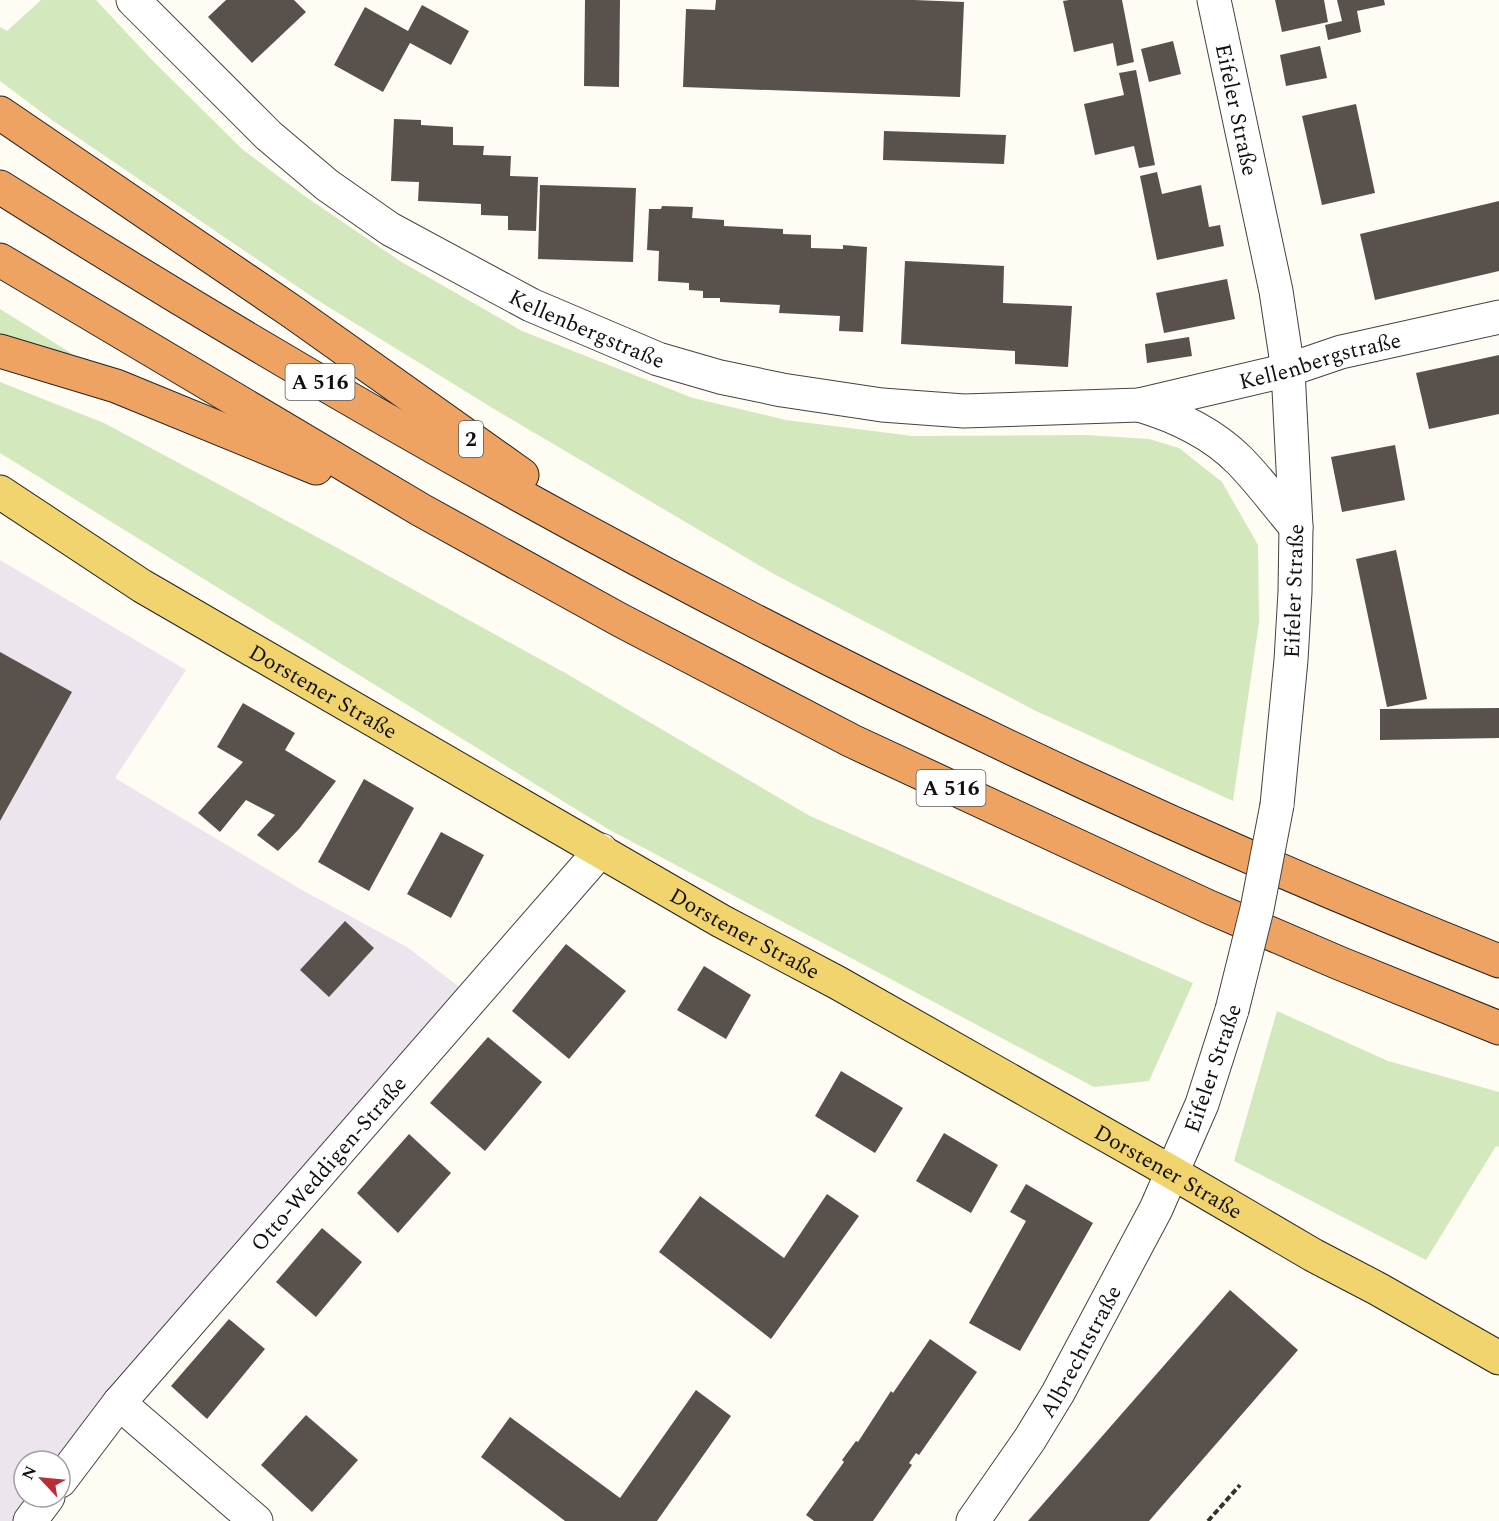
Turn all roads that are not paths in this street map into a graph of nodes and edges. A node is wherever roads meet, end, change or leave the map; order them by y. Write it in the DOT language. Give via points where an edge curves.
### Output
graph roads {
  1 [pos="133,0"];
  2 [pos="1214,0"];
  3 [pos="0,113"];
  4 [pos="0,187"];
  5 [pos="0,260"];
  6 [pos="1499,317"];
  7 [pos="0,351"];
  8 [pos="1288,370"];
  9 [pos="1139,405"];
  10 [pos="0,492"];
  11 [pos="421,510"];
  12 [pos="1296,527"];
  13 [pos="648,565"];
  14 [pos="601,850"];
  15 [pos="1499,961"];
  16 [pos="1499,1028"];
  17 [pos="1173,1173"];
  18 [pos="1499,1358"];
  19 [pos="119,1402"];
  20 [pos="72,1465"];
  21 [pos="256,1521"];
  22 [pos="973,1521"];
  1 -- 9 [label="street, Kellenbergstraße" via="268,135 327,185 390,229 531,305 658,359 782,390 882,405 964,411"];
  2 -- 8 [label="street, Eifeler Straße"];
  3 -- 13 [label="highway, 2" via="294,313"];
  4 -- 13 [label="highway, A 516" via="344,396"];
  5 -- 11 [label="highway, A 516"];
  6 -- 8 [label="street, Kellenbergstraße" via="1341,352"];
  7 -- 11 [label="highway" via="116,386"];
  8 -- 9 [label="street, Kellenbergstraße"];
  8 -- 12 [label="street, Eifeler Straße"];
  9 -- 12 [label="street, Kellenbergstraße" via="1183,421 1224,448 1239,460"];
  10 -- 14 [label="main road, Dorstener Straße" via="142,586"];
  11 -- 16 [label="highway, A 516" via="852,741 1209,908"];
  12 -- 17 [label="street, Eifeler Straße, bridge" via="1292,660 1277,804 1232,1010 1202,1104"];
  13 -- 15 [label="highway, A 516" via="871,680 1102,791 1270,867"];
  14 -- 17 [label="main road, Dorstener Straße"];
  14 -- 19 [label="street, Otto-Weddigen-Straße"];
  17 -- 18 [label="main road, Dorstener Straße" via="1313,1256"];
  17 -- 22 [label="street, Albrechtstraße" via="1058,1393"];
  19 -- 20 [label="street, Otto-Weddigen-Straße"];
  19 -- 21 [label="street"];
}
